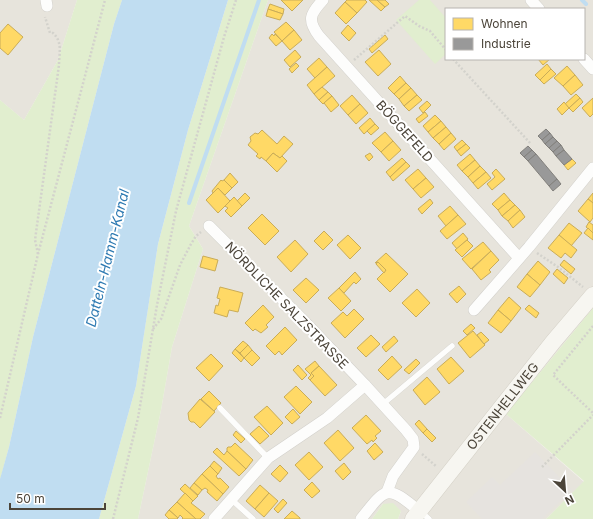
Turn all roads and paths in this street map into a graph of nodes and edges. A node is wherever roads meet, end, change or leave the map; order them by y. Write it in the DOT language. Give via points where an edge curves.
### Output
graph roads {
  1 [pos="105,0"];
  2 [pos="236,0"];
  3 [pos="323,0"];
  4 [pos="531,0"];
  5 [pos="46,3"];
  6 [pos="538,8"];
  7 [pos="445,49"];
  8 [pos="454,60"];
  9 [pos="585,60"];
  10 [pos="347,67"];
  11 [pos="593,69"];
  12 [pos="531,144"];
  13 [pos="593,168"];
  14 [pos="209,226"];
  15 [pos="529,247"];
  16 [pos="38,254"];
  17 [pos="519,258"];
  18 [pos="580,284"];
  19 [pos="593,295"];
  20 [pos="474,310"];
  21 [pos="593,326"];
  22 [pos="153,330"];
  23 [pos="452,346"];
  24 [pos="365,385"];
  25 [pos="383,404"];
  26 [pos="220,408"];
  27 [pos="593,414"];
  28 [pos="0,418"];
  29 [pos="414,447"];
  30 [pos="268,458"];
  31 [pos="542,467"];
  32 [pos="448,476"];
  33 [pos="387,492"];
  34 [pos="232,500"];
  35 [pos="421,516"];
  36 [pos="113,519"];
  37 [pos="214,519"];
  38 [pos="253,519"];
  39 [pos="361,519"];
  1 -- 16 [label="path"];
  2 -- 22 [label="path" via="176,212"];
  3 -- 10 [label="street, BÖGGEFELD" via="312,14 313,28"];
  4 -- 6 [label="street"];
  5 -- 16 [label="path" via="45,16 50,33 57,37 60,44 34,240"];
  7 -- 10 [label="path" via="430,31 405,16"];
  8 -- 12 [label="path"];
  9 -- 11 [label="street"];
  10 -- 17 [label="street, BÖGGEFELD"];
  13 -- 15 [label="street"];
  14 -- 22 [label="path" via="196,236 191,244 180,265 161,319"];
  14 -- 24 [label="street, NÖRDLICHE SALZSTRASSE"];
  15 -- 17 [label="street"];
  15 -- 18 [label="path"];
  16 -- 28 [label="path"];
  17 -- 20 [label="street"];
  19 -- 32 [label="main road, OSTENHELLWEG"];
  21 -- 27 [label="path" via="553,375"];
  22 -- 36 [label="path" via="138,418"];
  23 -- 25 [label="lane"];
  24 -- 25 [label="street, NÖRDLICHE SALZSTRASSE"];
  24 -- 30 [label="street" via="327,418"];
  25 -- 29 [label="street, NÖRDLICHE SALZSTRASSE" via="413,439"];
  26 -- 30 [label="lane"];
  27 -- 31 [label="path"];
  29 -- 32 [label="path"];
  29 -- 33 [label="street" via="393,476"];
  30 -- 34 [label="street"];
  32 -- 35 [label="main road, OSTENHELLWEG"];
  33 -- 35 [label="street" via="396,494"];
  33 -- 39 [label="street" via="380,496"];
  34 -- 37 [label="street"];
  34 -- 38 [label="lane"];
}
